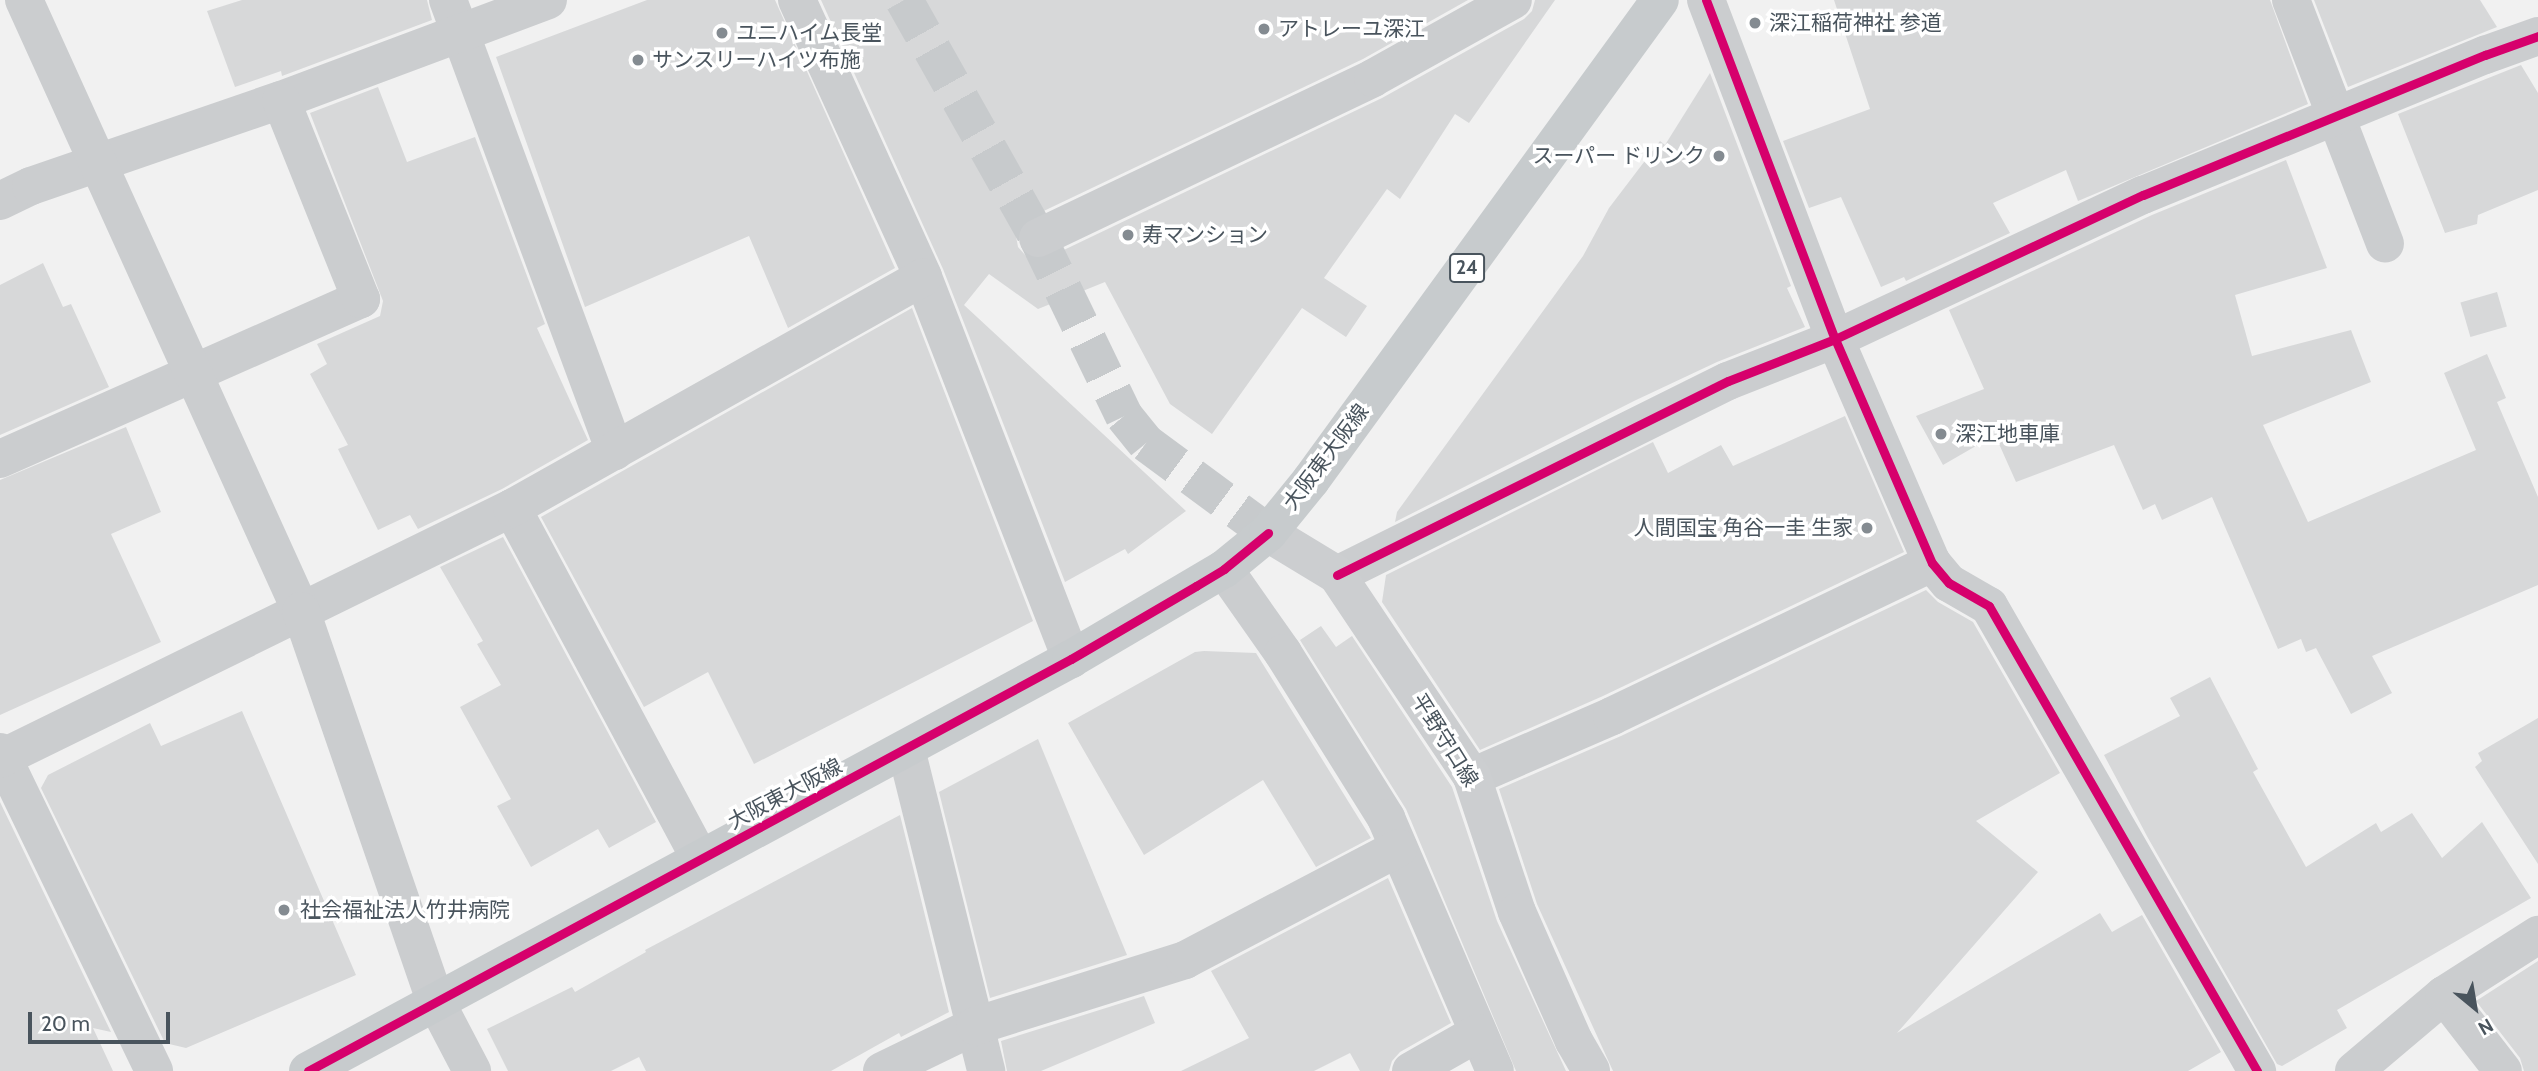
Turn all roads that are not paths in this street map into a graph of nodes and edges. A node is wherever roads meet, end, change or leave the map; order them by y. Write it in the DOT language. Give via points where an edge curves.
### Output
graph roads {
  1 [pos="24,0"];
  2 [pos="548,0"];
  3 [pos="797,0"];
  4 [pos="1660,0"];
  5 [pos="1706,0"];
  6 [pos="2291,0"];
  7 [pos="1501,3"];
  8 [pos="454,17"];
  9 [pos="2538,36"];
  10 [pos="281,100"];
  11 [pos="2334,117"];
  12 [pos="97,163"];
  13 [pos="0,201"];
  14 [pos="1038,238"];
  15 [pos="2385,243"];
  16 [pos="923,277"];
  17 [pos="1835,339"];
  18 [pos="192,372"];
  19 [pos="615,451"];
  20 [pos="0,459"];
  21 [pos="512,508"];
  22 [pos="1268,533"];
  23 [pos="1932,563"];
  24 [pos="1224,569"];
  25 [pos="1337,575"];
  26 [pos="301,611"];
  27 [pos="1071,659"];
  28 [pos="906,749"];
  29 [pos="1,757"];
  30 [pos="1472,777"];
  31 [pos="1398,848"];
  32 [pos="700,859"];
  33 [pos="2538,936"];
  34 [pos="2444,995"];
  35 [pos="436,1002"];
  36 [pos="975,1026"];
  37 [pos="1478,1033"];
  38 [pos="2247,1068"];
  39 [pos="154,1071"];
  40 [pos="308,1071"];
  41 [pos="472,1071"];
  42 [pos="882,1071"];
  43 [pos="986,1071"];
  44 [pos="1411,1071"];
  45 [pos="1495,1071"];
  46 [pos="1591,1071"];
  47 [pos="2354,1071"];
  48 [pos="2503,1071"];
  1 -- 12 [label="street"];
  2 -- 8 [label="street"];
  3 -- 16 [label="street"];
  4 -- 22 [label="main road, 大阪東大阪線 / 24"];
  5 -- 17 [label="street"];
  6 -- 11 [label="street"];
  7 -- 14 [label="street" via="1373,78"];
  8 -- 10 [label="street"];
  8 -- 19 [label="street"];
  9 -- 11 [label="street"];
  10 -- 12 [label="street"];
  10 -- 18 [label="street" via="361,299"];
  11 -- 15 [label="street"];
  11 -- 17 [label="street" via="2143,195"];
  12 -- 13 [label="street"];
  12 -- 18 [label="street"];
  16 -- 19 [label="street"];
  16 -- 27 [label="street"];
  17 -- 23 [label="street"];
  17 -- 25 [label="street" via="1728,381"];
  18 -- 20 [label="street"];
  18 -- 26 [label="street"];
  19 -- 21 [label="street"];
  21 -- 26 [label="street"];
  21 -- 32 [label="street"];
  22 -- 24 [label="main road, 大阪東大阪線 / 24"];
  22 -- 25 [label="main road, 平野守口線"];
  23 -- 30 [label="street" via="1612,716"];
  23 -- 38 [label="street" via="1948,583 1989,606"];
  24 -- 27 [label="main road, 大阪東大阪線 / 24"];
  24 -- 31 [label="street" via="1283,653 1386,818"];
  25 -- 30 [label="main road, 平野守口線"];
  26 -- 29 [label="street"];
  26 -- 35 [label="street"];
  27 -- 28 [label="main road, 大阪東大阪線 / 24"];
  28 -- 32 [label="main road, 大阪東大阪線 / 24"];
  28 -- 36 [label="street"];
  29 -- 39 [label="street"];
  30 -- 46 [label="main road, 平野守口線" via="1517,912"];
  31 -- 36 [label="street" via="1185,960"];
  31 -- 37 [label="street"];
  32 -- 35 [label="main road, 大阪東大阪線 / 24"];
  33 -- 34 [label="street"];
  34 -- 47 [label="street"];
  34 -- 48 [label="street"];
  35 -- 40 [label="main road, 大阪東大阪線 / 24"];
  35 -- 41 [label="street"];
  36 -- 42 [label="street"];
  36 -- 43 [label="street"];
  37 -- 44 [label="street"];
  37 -- 45 [label="street"];
}
